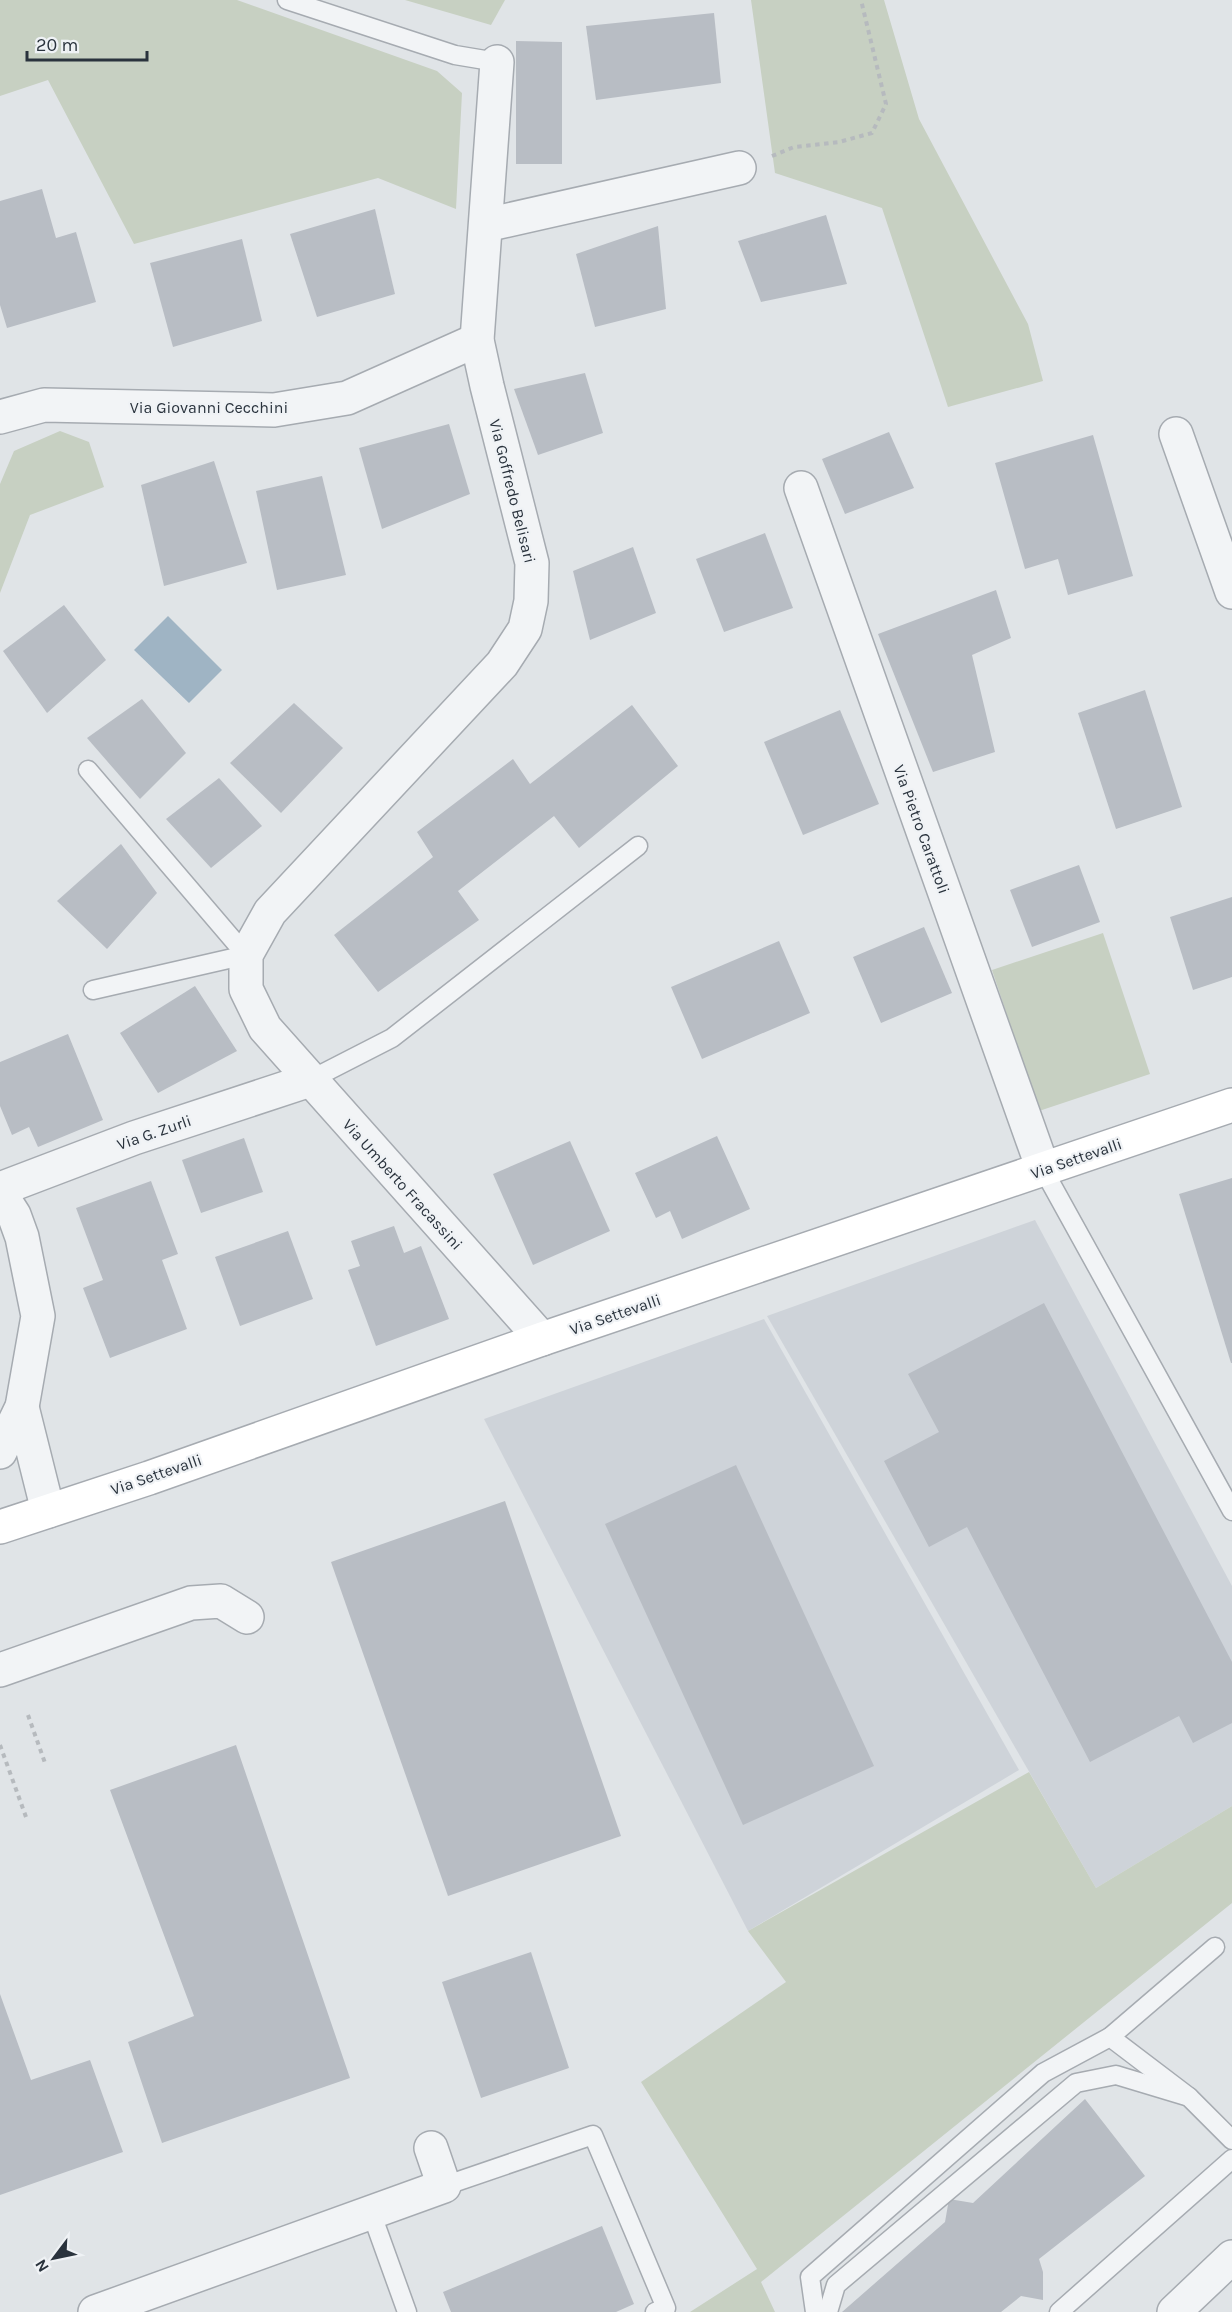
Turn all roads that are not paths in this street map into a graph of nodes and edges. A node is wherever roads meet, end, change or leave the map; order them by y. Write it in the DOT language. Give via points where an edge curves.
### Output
graph roads {
  1 [pos="287,0"];
  2 [pos="497,62"];
  3 [pos="740,168"];
  4 [pos="486,225"];
  5 [pos="477,340"];
  6 [pos="0,417"];
  7 [pos="1176,434"];
  8 [pos="801,488"];
  9 [pos="1232,592"];
  10 [pos="88,770"];
  11 [pos="638,846"];
  12 [pos="246,955"];
  13 [pos="93,990"];
  14 [pos="265,1028"];
  15 [pos="310,1080"];
  16 [pos="1232,1105"];
  17 [pos="1043,1169"];
  18 [pos="3,1205"];
  19 [pos="542,1339"];
  20 [pos="22,1407"];
  21 [pos="0,1452"];
  22 [pos="48,1511"];
  23 [pos="1232,1511"];
  24 [pos="0,1527"];
  25 [pos="247,1617"];
  26 [pos="0,1669"];
  27 [pos="1215,1947"];
  28 [pos="1110,2037"];
  29 [pos="1189,2097"];
  30 [pos="1232,2140"];
  31 [pos="431,2148"];
  32 [pos="1232,2159"];
  33 [pos="444,2186"];
  34 [pos="371,2212"];
  35 [pos="1232,2257"];
  36 [pos="95,2312"];
  37 [pos="407,2312"];
  38 [pos="655,2312"];
  39 [pos="815,2312"];
  40 [pos="828,2312"];
  41 [pos="1059,2312"];
  42 [pos="1174,2312"];
  1 -- 2 [label="lane" via="455,55"];
  2 -- 4 [label="street, Via Goffredo Belisari"];
  3 -- 4 [label="street"];
  4 -- 5 [label="street, Via Goffredo Belisari"];
  5 -- 6 [label="street, Via Giovanni Cecchini" via="347,398 274,410 44,405"];
  5 -- 12 [label="street, Via Goffredo Belisari" via="532,563 531,601 525,629 502,664 270,912"];
  7 -- 9 [label="street"];
  8 -- 17 [label="street, Via Pietro Carattoli"];
  10 -- 12 [label="lane"];
  11 -- 15 [label="lane" via="392,1038"];
  12 -- 13 [label="lane"];
  12 -- 14 [label="street, Via Goffredo Belisari" via="246,989"];
  14 -- 15 [label="street, Via Umberto Fracassini"];
  15 -- 18 [label="street, Via G. Zurli" via="134,1138"];
  15 -- 19 [label="street, Via Umberto Fracassini"];
  16 -- 17 [label="main road, Via Settevalli"];
  17 -- 19 [label="main road, Via Settevalli"];
  17 -- 23 [label="lane"];
  18 -- 20 [label="street" via="22,1237 38,1316"];
  19 -- 22 [label="main road, Via Settevalli"];
  20 -- 21 [label="street"];
  20 -- 22 [label="street"];
  22 -- 24 [label="main road, Via Settevalli"];
  25 -- 26 [label="street" via="221,1601 191,1603"];
  27 -- 28 [label="lane"];
  28 -- 29 [label="lane"];
  28 -- 39 [label="lane" via="1043,2073 810,2277"];
  29 -- 30 [label="lane"];
  29 -- 40 [label="lane" via="1116,2075 1076,2083 836,2285"];
  31 -- 33 [label="street"];
  32 -- 41 [label="lane"];
  33 -- 34 [label="street"];
  33 -- 38 [label="lane" via="593,2135 666,2308"];
  34 -- 36 [label="street"];
  34 -- 37 [label="lane"];
  35 -- 42 [label="street"];
}
